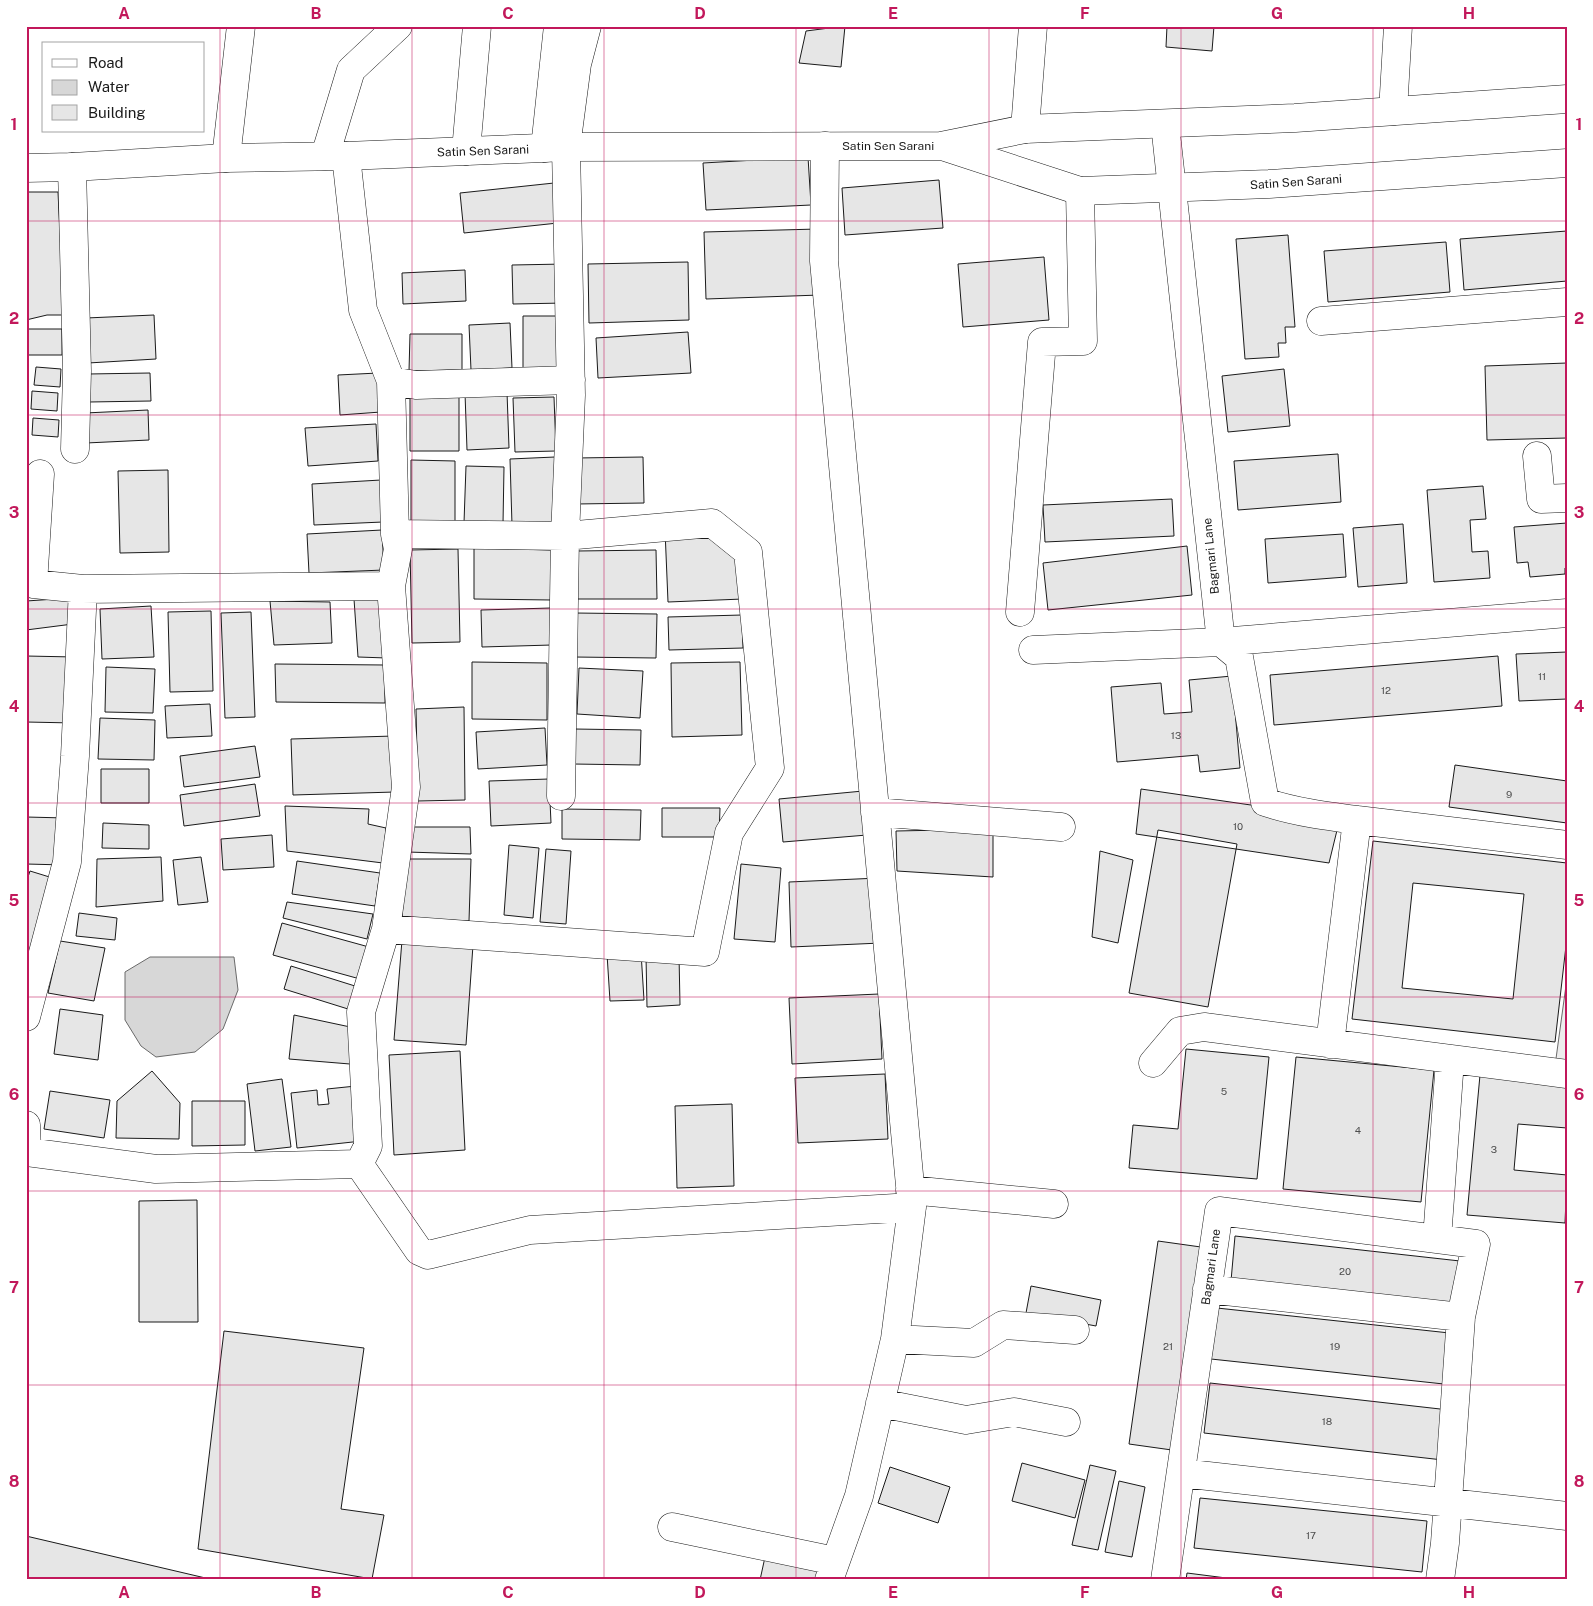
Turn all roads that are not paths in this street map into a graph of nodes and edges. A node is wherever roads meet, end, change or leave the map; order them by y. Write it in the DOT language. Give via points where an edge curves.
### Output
graph roads {
  1 [pos="241,26"];
  2 [pos="398,26"];
  3 [pos="477,26"];
  4 [pos="558,26"];
  5 [pos="587,26"];
  6 [pos="1034,26"];
  7 [pos="1398,26"];
  8 [pos="1567,99"];
  9 [pos="1393,111"];
  10 [pos="1165,124"];
  11 [pos="1025,129"];
  12 [pos="825,146"];
  13 [pos="941,146"];
  14 [pos="556,148"];
  15 [pos="466,151"];
  16 [pos="336,156"];
  17 [pos="226,158"];
  18 [pos="1567,163"];
  19 [pos="72,167"];
  20 [pos="26,168"];
  21 [pos="1171,188"];
  22 [pos="1080,191"];
  23 [pos="1567,302"];
  24 [pos="1321,320"];
  25 [pos="571,380"];
  26 [pos="391,381"];
  27 [pos="76,449"];
  28 [pos="1537,456"];
  29 [pos="40,474"];
  30 [pos="1567,498"];
  31 [pos="394,534"];
  32 [pos="565,536"];
  33 [pos="30,584"];
  34 [pos="391,586"];
  35 [pos="83,589"];
  36 [pos="1020,612"];
  37 [pos="1567,613"];
  38 [pos="1221,642"];
  39 [pos="1033,650"];
  40 [pos="561,796"];
  41 [pos="875,812"];
  42 [pos="1358,820"];
  43 [pos="1061,827"];
  44 [pos="1567,845"];
  45 [pos="386,929"];
  46 [pos="26,1017"];
  47 [pos="1330,1044"];
  48 [pos="1450,1060"];
  49 [pos="1154,1063"];
  50 [pos="1567,1074"];
  51 [pos="26,1126"];
  52 [pos="27,1153"];
  53 [pos="359,1164"];
  54 [pos="911,1198"];
  55 [pos="1054,1204"];
  56 [pos="1437,1238"];
  57 [pos="1208,1289"];
  58 [pos="1461,1317"];
  59 [pos="1075,1330"];
  60 [pos="894,1339"];
  61 [pos="880,1403"];
  62 [pos="1066,1422"];
  63 [pos="1181,1473"];
  64 [pos="1448,1502"];
  65 [pos="1567,1516"];
  66 [pos="672,1527"];
  67 [pos="832,1570"];
  68 [pos="1165,1580"];
  69 [pos="1440,1580"];
  1 -- 17 [label="street"];
  2 -- 16 [label="street" via="351,70"];
  3 -- 15 [label="street"];
  4 -- 14 [label="street"];
  5 -- 14 [label="street"];
  6 -- 11 [label="street"];
  7 -- 9 [label="street"];
  8 -- 9 [label="street, Satin Sen Sarani"];
  9 -- 10 [label="street, Satin Sen Sarani"];
  10 -- 11 [label="street, Satin Sen Sarani"];
  10 -- 21 [label="street, Bagmari Lane"];
  11 -- 13 [label="street, Satin Sen Sarani"];
  12 -- 13 [label="street, Satin Sen Sarani"];
  12 -- 14 [label="street, Satin Sen Sarani"];
  12 -- 41 [label="street" via="824,260"];
  13 -- 22 [label="street, Satin Sen Sarani"];
  14 -- 15 [label="street, Satin Sen Sarani"];
  14 -- 25 [label="street"];
  15 -- 16 [label="street, Satin Sen Sarani"];
  16 -- 17 [label="street, Satin Sen Sarani"];
  16 -- 26 [label="street" via="363,310"];
  17 -- 19 [label="street, Satin Sen Sarani"];
  18 -- 21 [label="street, Satin Sen Sarani"];
  19 -- 20 [label="street, Satin Sen Sarani"];
  19 -- 27 [label="street"];
  21 -- 22 [label="street, Satin Sen Sarani"];
  21 -- 38 [label="street, Bagmari Lane"];
  22 -- 36 [label="street" via="1083,341 1042,342"];
  23 -- 24 [label="street"];
  25 -- 26 [label="street" via="416,385"];
  25 -- 32 [label="street"];
  26 -- 31 [label="street"];
  28 -- 30 [label="street" via="1541,499"];
  29 -- 33 [label="street"];
  31 -- 32 [label="street"];
  31 -- 34 [label="street" via="398,549"];
  32 -- 40 [label="street"];
  32 -- 45 [label="street" via="712,523 748,552 770,768 729,833 705,952"];
  33 -- 35 [label="street"];
  34 -- 35 [label="street"];
  34 -- 45 [label="street" via="406,787"];
  35 -- 46 [label="street" via="67,862"];
  37 -- 38 [label="street"];
  38 -- 39 [label="street"];
  38 -- 42 [label="street" via="1239,657 1265,802"];
  41 -- 43 [label="street"];
  41 -- 54 [label="street"];
  42 -- 44 [label="street"];
  42 -- 47 [label="street"];
  45 -- 53 [label="street" via="361,1012 368,1146"];
  47 -- 48 [label="street"];
  47 -- 49 [label="street" via="1204,1027 1180,1031"];
  48 -- 50 [label="street"];
  48 -- 56 [label="street"];
  51 -- 52 [label="street"];
  52 -- 53 [label="street" via="156,1169"];
  53 -- 54 [label="street" via="419,1251 428,1255 530,1230"];
  54 -- 55 [label="street"];
  54 -- 60 [label="street"];
  56 -- 57 [label="street, Bagmari Lane" via="1219,1211"];
  56 -- 58 [label="street, Bagmari Lane" via="1476,1244"];
  57 -- 58 [label="street"];
  57 -- 63 [label="street, Bagmari Lane"];
  58 -- 64 [label="street"];
  59 -- 60 [label="street" via="1003,1325 974,1343"];
  60 -- 61 [label="street"];
  61 -- 62 [label="street" via="966,1420 1014,1412"];
  61 -- 67 [label="street" via="859,1496"];
  63 -- 64 [label="street"];
  63 -- 68 [label="street, Bagmari Lane"];
  64 -- 65 [label="street"];
  64 -- 69 [label="street"];
  66 -- 67 [label="street"];
}
